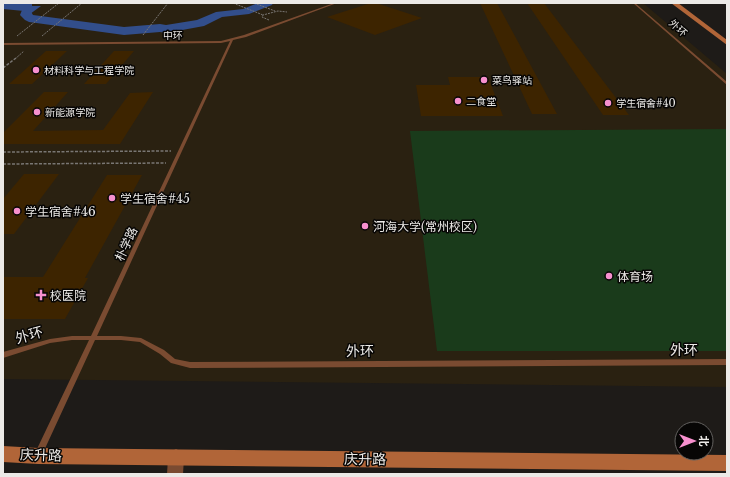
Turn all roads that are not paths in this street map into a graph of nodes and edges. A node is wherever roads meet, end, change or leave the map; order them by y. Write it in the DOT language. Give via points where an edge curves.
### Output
graph roads {
  1 [pos="336,3"];
  2 [pos="634,3"];
  3 [pos="674,3"];
  4 [pos="683,3"];
  5 [pos="727,35"];
  6 [pos="232,40"];
  7 [pos="3,44"];
  8 [pos="727,44"];
  9 [pos="727,84"];
  10 [pos="94,337"];
  11 [pos="3,355"];
  12 [pos="727,362"];
  13 [pos="3,454"];
  14 [pos="38,456"];
  15 [pos="176,457"];
  16 [pos="727,463"];
  17 [pos="175,474"];
  1 -- 6 [label="lane, 中环"];
  2 -- 9 [label="lane, 外环"];
  3 -- 8 [label="main road"];
  4 -- 5 [label="main road"];
  6 -- 7 [label="lane, 中环" via="207,43"];
  6 -- 10 [label="lane, 朴学路"];
  10 -- 11 [label="lane, 外环" via="50,341"];
  10 -- 12 [label="lane, 外环" via="142,340 173,361 190,365"];
  10 -- 14 [label="lane, 朴学路"];
  13 -- 14 [label="main road, 庆升路"];
  14 -- 15 [label="main road, 庆升路"];
  15 -- 16 [label="main road, 庆升路"];
  15 -- 17 [label="street"];
}
